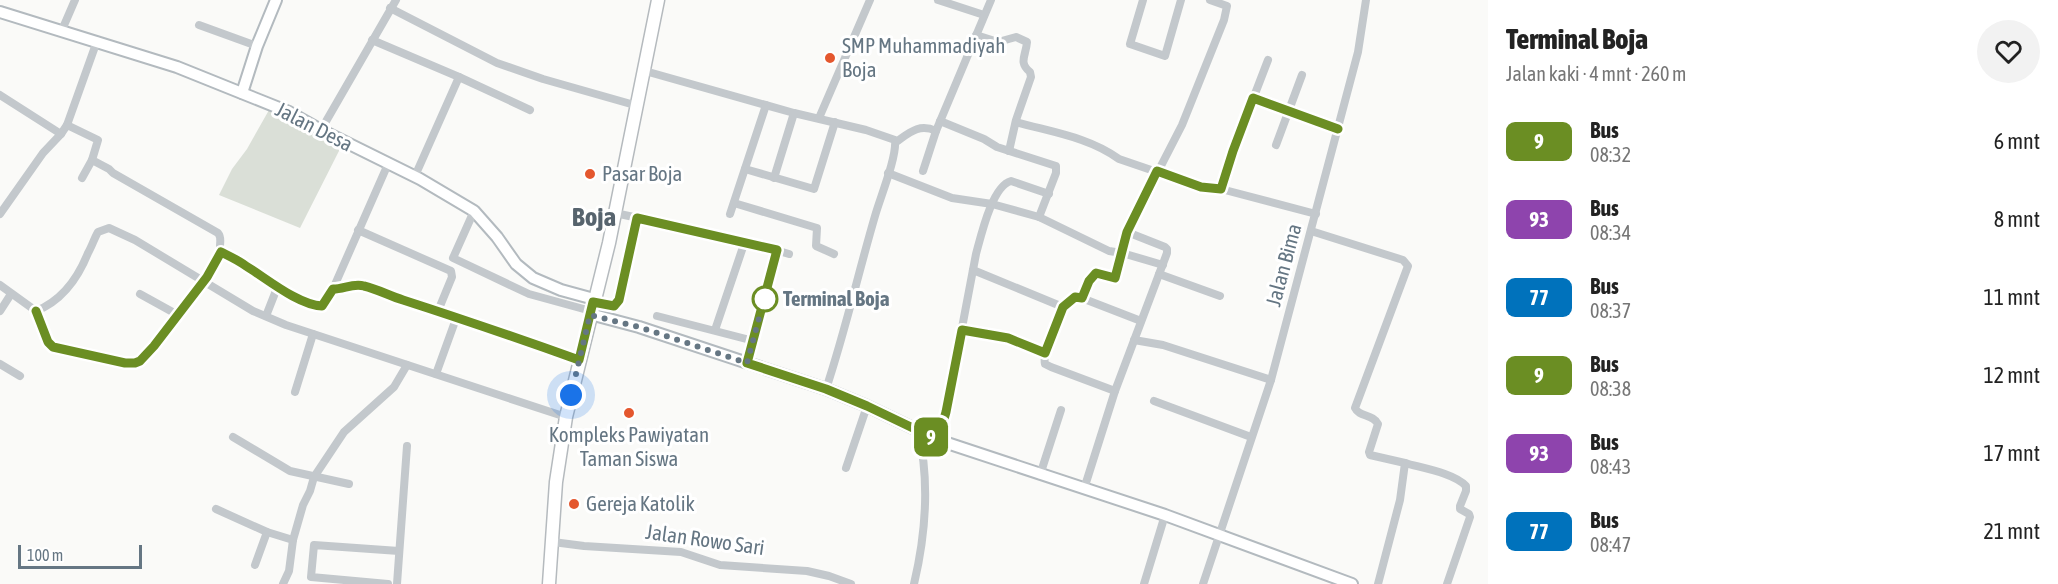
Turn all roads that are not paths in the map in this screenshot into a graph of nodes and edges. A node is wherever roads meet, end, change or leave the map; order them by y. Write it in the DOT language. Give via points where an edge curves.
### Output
graph roads {
  1 [pos="75,0"];
  2 [pos="276,0"];
  3 [pos="396,0"];
  4 [pos="658,0"];
  5 [pos="870,0"];
  6 [pos="938,0"];
  7 [pos="991,0"];
  8 [pos="1143,0"];
  9 [pos="1181,0"];
  10 [pos="1210,0"];
  11 [pos="1366,0"];
  12 [pos="390,8"];
  13 [pos="0,12"];
  14 [pos="984,15"];
  15 [pos="200,25"];
  16 [pos="62,30"];
  17 [pos="976,35"];
  18 [pos="372,40"];
  19 [pos="97,41"];
  20 [pos="257,46"];
  21 [pos="1268,60"];
  22 [pos="645,71"];
  23 [pos="1302,75"];
  24 [pos="459,77"];
  25 [pos="242,93"];
  26 [pos="0,95"];
  27 [pos="1253,98"];
  28 [pos="766,105"];
  29 [pos="638,106"];
  30 [pos="530,110"];
  31 [pos="1288,111"];
  32 [pos="794,113"];
  33 [pos="819,118"];
  34 [pos="940,120"];
  35 [pos="836,122"];
  36 [pos="1016,122"];
  37 [pos="67,125"];
  38 [pos="1338,129"];
  39 [pos="321,130"];
  40 [pos="936,131"];
  41 [pos="62,134"];
  42 [pos="896,142"];
  43 [pos="1276,145"];
  44 [pos="1009,151"];
  45 [pos="92,159"];
  46 [pos="388,164"];
  47 [pos="745,169"];
  48 [pos="923,171"];
  49 [pos="1157,171"];
  50 [pos="888,172"];
  51 [pos="415,176"];
  52 [pos="82,178"];
  53 [pos="774,178"];
  54 [pos="1221,189"];
  55 [pos="1049,194"];
  56 [pos="734,203"];
  57 [pos="992,204"];
  58 [pos="474,211"];
  59 [pos="615,213"];
  60 [pos="0,214"];
  61 [pos="730,214"];
  62 [pos="1316,214"];
  63 [pos="637,218"];
  64 [pos="1040,218"];
  65 [pos="358,230"];
  66 [pos="1311,231"];
  67 [pos="1127,232"];
  68 [pos="745,242"];
  69 [pos="777,250"];
  70 [pos="221,252"];
  71 [pos="1122,253"];
  72 [pos="789,254"];
  73 [pos="834,254"];
  74 [pos="1162,265"];
  75 [pos="973,270"];
  76 [pos="1159,273"];
  77 [pos="203,282"];
  78 [pos="0,285"];
  79 [pos="277,288"];
  80 [pos="333,289"];
  81 [pos="11,294"];
  82 [pos="140,294"];
  83 [pos="1220,296"];
  84 [pos="1082,298"];
  85 [pos="592,307"];
  86 [pos="1063,307"];
  87 [pos="0,311"];
  88 [pos="36,311"];
  89 [pos="438,311"];
  90 [pos="178,315"];
  91 [pos="266,316"];
  92 [pos="457,316"];
  93 [pos="657,316"];
  94 [pos="1141,321"];
  95 [pos="715,330"];
  96 [pos="962,330"];
  97 [pos="313,334"];
  98 [pos="1134,340"];
  99 [pos="754,341"];
  100 [pos="1045,353"];
  101 [pos="579,360"];
  102 [pos="747,363"];
  103 [pos="0,364"];
  104 [pos="407,365"];
  105 [pos="436,374"];
  106 [pos="20,376"];
  107 [pos="1271,380"];
  108 [pos="826,389"];
  109 [pos="1115,391"];
  110 [pos="295,392"];
  111 [pos="1154,401"];
  112 [pos="867,406"];
  113 [pos="1061,410"];
  114 [pos="566,417"];
  115 [pos="918,430"];
  116 [pos="233,437"];
  117 [pos="1251,437"];
  118 [pos="938,440"];
  119 [pos="407,446"];
  120 [pos="1405,463"];
  121 [pos="846,468"];
  122 [pos="1040,475"];
  123 [pos="314,477"];
  124 [pos="349,484"];
  125 [pos="1084,489"];
  126 [pos="216,509"];
  127 [pos="1165,515"];
  128 [pos="267,532"];
  129 [pos="1220,535"];
  130 [pos="293,540"];
  131 [pos="553,542"];
  132 [pos="399,551"];
  133 [pos="255,565"];
  134 [pos="283,584"];
  135 [pos="388,584"];
  136 [pos="397,584"];
  137 [pos="549,584"];
  138 [pos="851,584"];
  139 [pos="914,584"];
  140 [pos="1144,584"];
  141 [pos="1203,584"];
  142 [pos="1352,584"];
  143 [pos="1378,584"];
  144 [pos="1447,584"];
  1 -- 16 [label="street"];
  2 -- 20 [label="street"];
  3 -- 12 [label="street"];
  4 -- 22 [label="main road"];
  5 -- 33 [label="street"];
  6 -- 14 [label="street"];
  7 -- 14 [label="street"];
  8 -- 9 [label="street" via="1130,44 1165,56"];
  10 -- 49 [label="street" via="1225,4 1227,10 1182,124"];
  11 -- 38 [label="street, Jalan Bima" via="1358,52"];
  12 -- 18 [label="street"];
  12 -- 29 [label="street" via="497,63"];
  13 -- 16 [label="street, Jalan Desa"];
  14 -- 17 [label="street"];
  15 -- 20 [label="street"];
  16 -- 19 [label="street, Jalan Desa"];
  17 -- 34 [label="street"];
  17 -- 36 [label="street" via="998,42 1016,37 1027,42 1023,62 1031,77"];
  18 -- 24 [label="street"];
  18 -- 39 [label="street"];
  19 -- 25 [label="street, Jalan Desa"];
  19 -- 37 [label="street"];
  20 -- 25 [label="street"];
  21 -- 27 [label="street"];
  22 -- 28 [label="street"];
  22 -- 29 [label="main road"];
  23 -- 31 [label="street"];
  24 -- 30 [label="street"];
  24 -- 51 [label="street"];
  25 -- 39 [label="street, Jalan Desa"];
  26 -- 41 [label="street"];
  27 -- 31 [label="street"];
  27 -- 54 [label="street"];
  28 -- 32 [label="street"];
  28 -- 47 [label="street"];
  29 -- 59 [label="main road"];
  31 -- 38 [label="street"];
  31 -- 43 [label="street"];
  32 -- 33 [label="street"];
  32 -- 53 [label="street"];
  33 -- 35 [label="street"];
  34 -- 40 [label="street"];
  34 -- 44 [label="street"];
  35 -- 42 [label="street"];
  35 -- 53 [label="street" via="814,189"];
  36 -- 44 [label="street"];
  36 -- 49 [label="street" via="1092,143 1119,159"];
  37 -- 41 [label="street"];
  37 -- 45 [label="street" via="99,141"];
  38 -- 62 [label="street, Jalan Bima"];
  39 -- 46 [label="street, Jalan Desa"];
  40 -- 42 [label="street" via="916,128"];
  40 -- 48 [label="street"];
  41 -- 60 [label="street" via="43,153"];
  42 -- 50 [label="street"];
  44 -- 55 [label="street" via="1056,166"];
  45 -- 52 [label="street"];
  45 -- 70 [label="street" via="218,233"];
  46 -- 51 [label="street, Jalan Desa"];
  46 -- 65 [label="street"];
  47 -- 53 [label="street"];
  47 -- 56 [label="street"];
  49 -- 54 [label="street" via="1201,187"];
  49 -- 67 [label="street"];
  50 -- 57 [label="street" via="952,198"];
  50 -- 108 [label="street"];
  51 -- 58 [label="street, Jalan Desa"];
  54 -- 62 [label="street"];
  55 -- 57 [label="street" via="1011,181 1003,184"];
  55 -- 64 [label="street"];
  56 -- 61 [label="street"];
  56 -- 73 [label="street" via="817,228 816,246"];
  57 -- 64 [label="street"];
  57 -- 75 [label="street"];
  58 -- 85 [label="street, Jalan Desa" via="516,264 533,278"];
  58 -- 85 [label="street" via="453,258 529,294"];
  59 -- 63 [label="street"];
  59 -- 85 [label="main road"];
  62 -- 66 [label="street, Jalan Bima"];
  63 -- 68 [label="street"];
  63 -- 85 [label="street" via="618,303"];
  64 -- 71 [label="street" via="1109,251"];
  65 -- 80 [label="street"];
  65 -- 89 [label="street" via="451,271 452,278"];
  66 -- 107 [label="street, Jalan Bima"];
  66 -- 120 [label="street" via="1408,265 1355,408 1378,424 1370,455"];
  67 -- 71 [label="street"];
  67 -- 74 [label="street" via="1166,248"];
  68 -- 69 [label="street"];
  68 -- 95 [label="street"];
  69 -- 72 [label="street"];
  69 -- 99 [label="street"];
  70 -- 77 [label="street"];
  70 -- 79 [label="street"];
  71 -- 74 [label="street"];
  71 -- 84 [label="street" via="1115,278 1096,273"];
  74 -- 76 [label="street"];
  75 -- 86 [label="street"];
  75 -- 96 [label="street"];
  76 -- 83 [label="street"];
  76 -- 94 [label="street"];
  77 -- 88 [label="street" via="135,240 104,228 60,296"];
  77 -- 90 [label="street"];
  77 -- 91 [label="street"];
  78 -- 81 [label="street"];
  79 -- 80 [label="street" via="320,306"];
  79 -- 91 [label="street"];
  80 -- 89 [label="street" via="362,285"];
  81 -- 87 [label="street"];
  81 -- 88 [label="street"];
  82 -- 90 [label="street"];
  84 -- 86 [label="street" via="1075,297"];
  84 -- 94 [label="street"];
  85 -- 101 [label="main road"];
  85 -- 102 [label="street, Jalan Desa"];
  86 -- 100 [label="street"];
  88 -- 90 [label="street" via="53,347 125,363 135,363 144,357"];
  89 -- 92 [label="street"];
  91 -- 97 [label="street"];
  92 -- 101 [label="street"];
  92 -- 105 [label="street"];
  93 -- 95 [label="street"];
  94 -- 98 [label="street"];
  95 -- 99 [label="street"];
  96 -- 100 [label="street" via="1008,338"];
  96 -- 118 [label="street"];
  97 -- 104 [label="street"];
  97 -- 110 [label="street"];
  98 -- 107 [label="street" via="1163,345"];
  98 -- 109 [label="street"];
  99 -- 102 [label="street"];
  100 -- 109 [label="street" via="1046,364 1051,367"];
  101 -- 114 [label="main road"];
  102 -- 108 [label="street, Jalan Desa"];
  103 -- 106 [label="street"];
  104 -- 105 [label="street"];
  104 -- 123 [label="street" via="394,387 344,432"];
  105 -- 114 [label="street"];
  107 -- 117 [label="street, Jalan Bima"];
  108 -- 112 [label="street, Jalan Desa"];
  109 -- 125 [label="street"];
  111 -- 117 [label="street"];
  112 -- 115 [label="street, Jalan Desa"];
  112 -- 121 [label="street"];
  113 -- 122 [label="street"];
  114 -- 131 [label="main road" via="557,473"];
  115 -- 118 [label="street, Jalan Desa"];
  115 -- 139 [label="street" via="924,463 925,514"];
  116 -- 123 [label="street" via="290,471"];
  117 -- 129 [label="street, Jalan Bima"];
  118 -- 122 [label="street, Jalan Desa"];
  119 -- 132 [label="street"];
  120 -- 143 [label="street" via="1400,500"];
  120 -- 144 [label="street" via="1460,480 1466,486 1460,507 1470,518"];
  122 -- 125 [label="street, Jalan Desa"];
  123 -- 124 [label="street"];
  123 -- 130 [label="street"];
  125 -- 127 [label="street, Jalan Desa"];
  126 -- 128 [label="street"];
  127 -- 129 [label="street, Jalan Desa"];
  127 -- 140 [label="street"];
  128 -- 130 [label="street"];
  128 -- 133 [label="street"];
  129 -- 141 [label="street, Jalan Bima"];
  129 -- 142 [label="street, Jalan Desa"];
  130 -- 134 [label="street" via="290,571"];
  131 -- 137 [label="main road"];
  131 -- 138 [label="street, Jalan Rowo Sari" via="681,552 720,565 800,570"];
  132 -- 135 [label="street" via="314,545 310,577"];
  132 -- 136 [label="street"];
}
